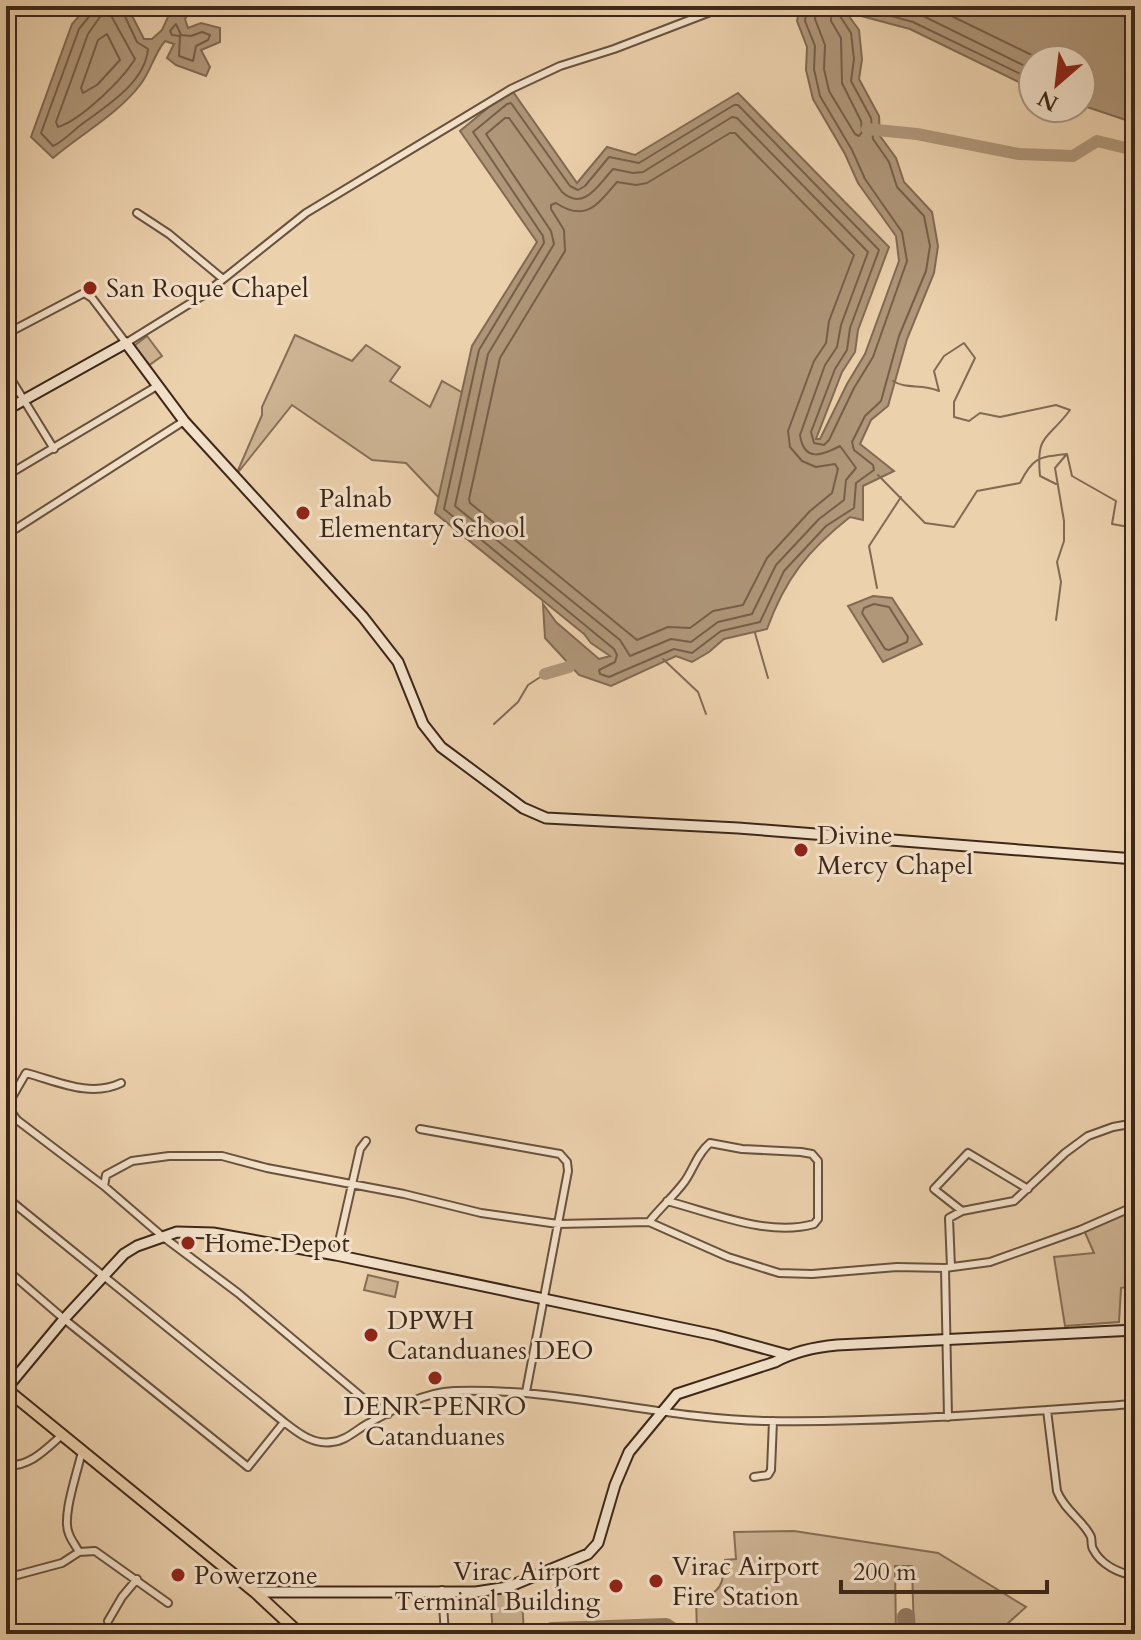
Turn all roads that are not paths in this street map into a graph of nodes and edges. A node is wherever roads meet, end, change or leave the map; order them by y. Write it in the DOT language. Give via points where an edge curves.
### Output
graph roads {
  1 [pos="713,11"];
  2 [pos="137,213"];
  3 [pos="223,279"];
  4 [pos="6,334"];
  5 [pos="126,343"];
  6 [pos="6,371"];
  7 [pos="157,386"];
  8 [pos="23,401"];
  9 [pos="6,410"];
  10 [pos="184,421"];
  11 [pos="54,449"];
  12 [pos="6,476"];
  13 [pos="6,535"];
  14 [pos="1135,859"];
  15 [pos="121,1083"];
  16 [pos="1135,1123"];
  17 [pos="420,1129"];
  18 [pos="366,1141"];
  19 [pos="354,1184"];
  20 [pos="104,1186"];
  21 [pos="1028,1189"];
  22 [pos="6,1197"];
  23 [pos="667,1201"];
  24 [pos="1135,1206"];
  25 [pos="962,1211"];
  26 [pos="649,1222"];
  27 [pos="558,1224"];
  28 [pos="162,1236"];
  29 [pos="336,1255"];
  30 [pos="948,1267"];
  31 [pos="6,1269"];
  32 [pos="103,1275"];
  33 [pos="545,1298"];
  34 [pos="64,1319"];
  35 [pos="1135,1330"];
  36 [pos="947,1341"];
  37 [pos="788,1355"];
  38 [pos="6,1389"];
  39 [pos="526,1392"];
  40 [pos="1135,1404"];
  41 [pos="1047,1410"];
  42 [pos="661,1411"];
  43 [pos="388,1414"];
  44 [pos="948,1417"];
  45 [pos="773,1421"];
  46 [pos="284,1422"];
  47 [pos="62,1435"];
  48 [pos="82,1451"];
  49 [pos="6,1465"];
  50 [pos="754,1477"];
  51 [pos="79,1552"];
  52 [pos="1135,1576"];
  53 [pos="6,1578"];
  54 [pos="137,1579"];
  55 [pos="442,1590"];
  56 [pos="255,1592"];
  57 [pos="168,1603"];
  58 [pos="108,1621"];
  59 [pos="289,1630"];
  60 [pos="300,1634"];
  61 [pos="445,1634"];
  1 -- 3 [label="street" via="511,89 306,213"];
  2 -- 3 [label="street"];
  3 -- 5 [label="street"];
  4 -- 5 [label="street" via="84,293"];
  5 -- 7 [label="street"];
  5 -- 8 [label="street"];
  6 -- 8 [label="street"];
  7 -- 10 [label="street"];
  7 -- 11 [label="street"];
  8 -- 9 [label="street"];
  8 -- 11 [label="street"];
  10 -- 13 [label="street"];
  10 -- 14 [label="street" via="363,617 398,662 423,724 441,747 523,808 571,821 738,828"];
  11 -- 12 [label="street"];
  15 -- 20 [label="street" via="76,1089 26,1073 7,1106 17,1120"];
  16 -- 21 [label="street" via="1088,1136"];
  17 -- 27 [label="street" via="560,1154 568,1171"];
  18 -- 19 [label="street"];
  19 -- 20 [label="street" via="222,1156 169,1156 132,1161 106,1175"];
  19 -- 27 [label="street" via="481,1213"];
  19 -- 29 [label="street"];
  20 -- 28 [label="street"];
  21 -- 25 [label="street" via="1014,1201"];
  21 -- 25 [label="street" via="968,1153 934,1189"];
  22 -- 32 [label="street"];
  23 -- 23 [label="street" via="793,1230 818,1219 818,1161 801,1152 710,1143"];
  23 -- 26 [label="street"];
  24 -- 30 [label="street" via="990,1262"];
  25 -- 30 [label="street" via="949,1218"];
  26 -- 27 [label="street"];
  26 -- 30 [label="street" via="779,1273"];
  27 -- 33 [label="street"];
  28 -- 29 [label="street" via="213,1233"];
  28 -- 32 [label="street" via="124,1254"];
  28 -- 43 [label="street"];
  29 -- 33 [label="street"];
  30 -- 36 [label="street"];
  31 -- 34 [label="street"];
  32 -- 34 [label="street"];
  32 -- 46 [label="street"];
  33 -- 37 [label="street"];
  33 -- 39 [label="street"];
  34 -- 38 [label="street"];
  34 -- 46 [label="street" via="248,1467"];
  35 -- 36 [label="street"];
  36 -- 37 [label="street" via="837,1345"];
  36 -- 44 [label="street"];
  37 -- 42 [label="street" via="677,1394"];
  38 -- 47 [label="main road"];
  39 -- 42 [label="street"];
  39 -- 43 [label="street" via="452,1391"];
  40 -- 41 [label="street"];
  41 -- 44 [label="street"];
  41 -- 52 [label="street" via="1061,1502 1112,1569"];
  42 -- 45 [label="street"];
  42 -- 55 [label="street" via="629,1452 598,1543 588,1554 508,1587"];
  43 -- 46 [label="street" via="334,1442 306,1437"];
  44 -- 45 [label="street"];
  45 -- 50 [label="street" via="771,1470"];
  47 -- 48 [label="main road"];
  47 -- 49 [label="street" via="34,1459"];
  48 -- 51 [label="street" via="67,1526"];
  48 -- 56 [label="main road"];
  51 -- 53 [label="street" via="62,1563"];
  51 -- 54 [label="street" via="95,1551"];
  54 -- 57 [label="street"];
  54 -- 58 [label="street"];
  55 -- 56 [label="street"];
  55 -- 61 [label="street"];
  56 -- 59 [label="main road"];
  59 -- 60 [label="main road"];
}
